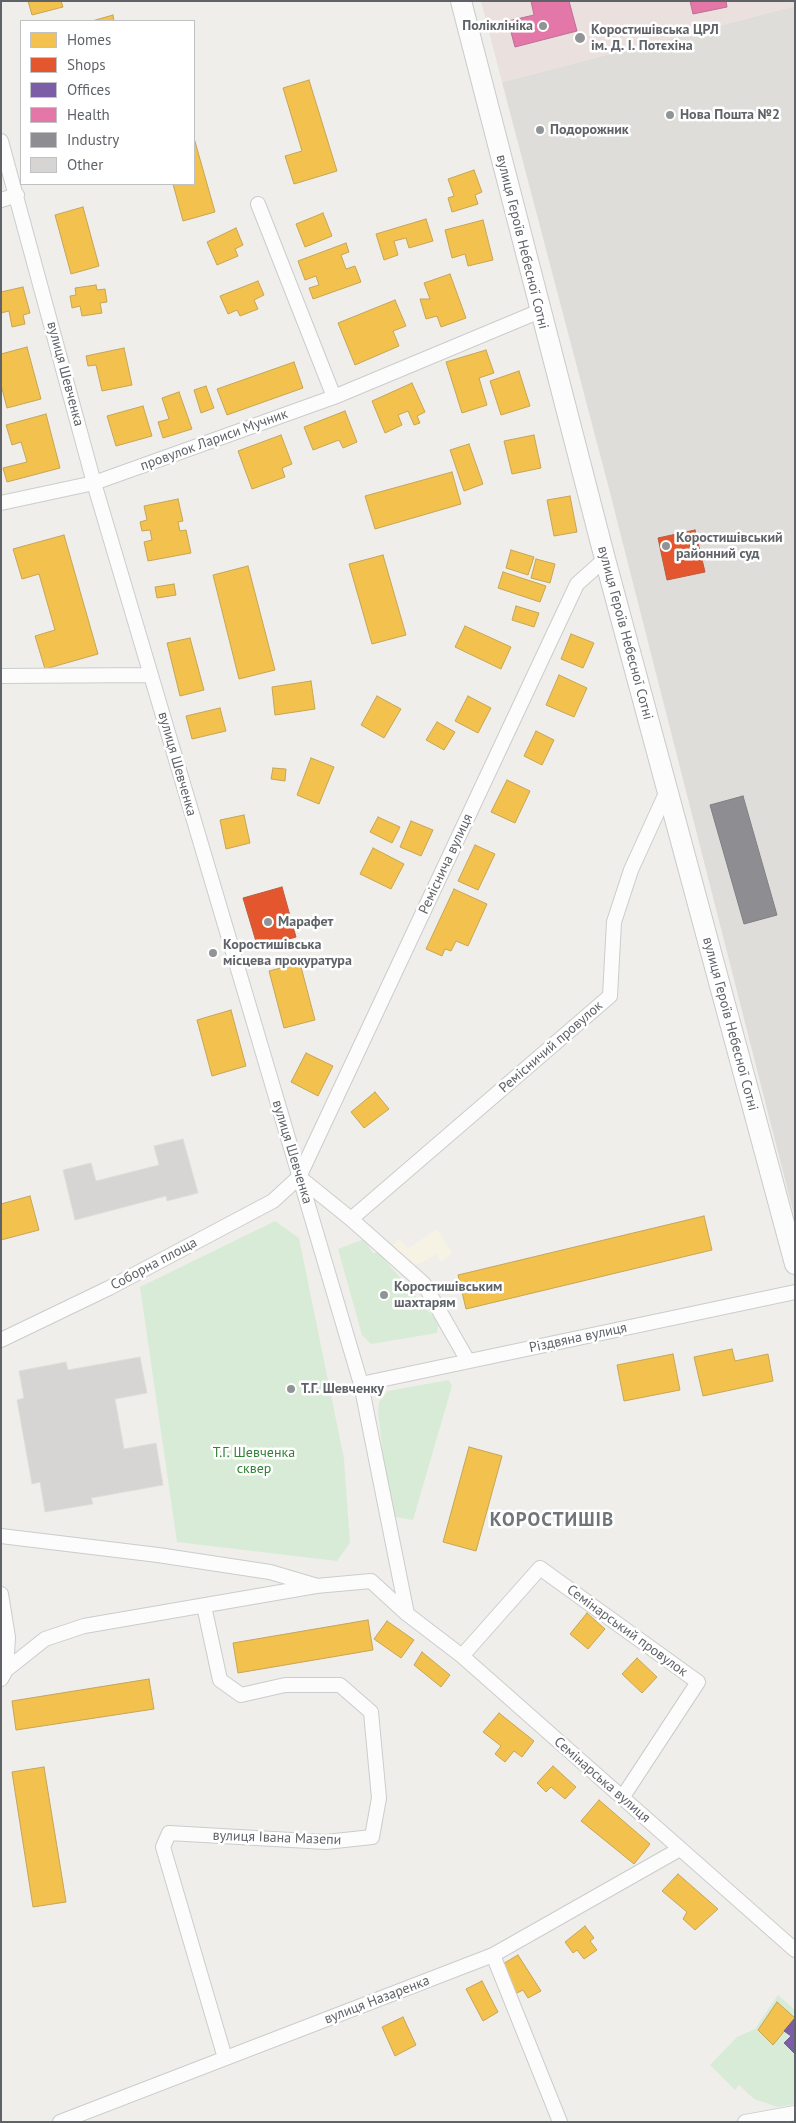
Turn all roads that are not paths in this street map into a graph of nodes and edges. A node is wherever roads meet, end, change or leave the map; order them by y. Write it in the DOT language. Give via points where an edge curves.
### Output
graph roads {
  1 [pos="461,1"];
  2 [pos="1,141"];
  3 [pos="17,195"];
  4 [pos="1,200"];
  5 [pos="258,204"];
  6 [pos="540,311"];
  7 [pos="334,397"];
  8 [pos="94,483"];
  9 [pos="1,503"];
  10 [pos="605,559"];
  11 [pos="151,675"];
  12 [pos="1,676"];
  13 [pos="667,791"];
  14 [pos="299,1178"];
  15 [pos="351,1219"];
  16 [pos="795,1264"];
  17 [pos="795,1292"];
  18 [pos="1,1340"];
  19 [pos="468,1361"];
  20 [pos="361,1384"];
  21 [pos="1,1536"];
  22 [pos="316,1586"];
  23 [pos="1,1594"];
  24 [pos="204,1606"];
  25 [pos="407,1614"];
  26 [pos="462,1656"];
  27 [pos="4,1674"];
  28 [pos="622,1798"];
  29 [pos="680,1849"];
  30 [pos="795,1950"];
  31 [pos="492,1955"];
  32 [pos="225,2058"];
  33 [pos="795,2113"];
  34 [pos="60,2122"];
  35 [pos="560,2122"];
  36 [pos="745,2122"];
  1 -- 6 [label="street, вулиця Героїв Небесної Сотні"];
  2 -- 3 [label="street, вулиця Шевченка"];
  3 -- 4 [label="street"];
  3 -- 8 [label="street, вулиця Шевченка"];
  5 -- 7 [label="street"];
  6 -- 7 [label="street, провулок Лариси Мучник"];
  6 -- 10 [label="street, вулиця Героїв Небесної Сотні"];
  7 -- 8 [label="street, провулок Лариси Мучник"];
  8 -- 9 [label="street, провулок Лариси Мучник"];
  8 -- 11 [label="street, вулиця Шевченка"];
  10 -- 13 [label="street, вулиця Героїв Небесної Сотні"];
  10 -- 14 [label="street, Реміснича вулиця" via="577,584"];
  11 -- 12 [label="street"];
  11 -- 14 [label="street, вулиця Шевченка"];
  13 -- 15 [label="street, Ремісничий провулок" via="630,870 614,922 610,996"];
  13 -- 16 [label="street, вулиця Героїв Небесної Сотні"];
  14 -- 15 [label="street"];
  14 -- 18 [label="street, Соборна площа" via="273,1201 109,1288"];
  14 -- 20 [label="street, вулиця Шевченка"];
  15 -- 19 [label="street" via="424,1284"];
  17 -- 19 [label="street, Різдвяна вулиця"];
  19 -- 20 [label="street, Різдвяна вулиця"];
  20 -- 25 [label="street, вулиця Шевченка"];
  21 -- 22 [label="street" via="158,1554 261,1570"];
  22 -- 24 [label="street, Семінарська вулиця"];
  22 -- 25 [label="street, Семінарська вулиця" via="371,1581"];
  23 -- 27 [label="street" via="8,1638"];
  24 -- 27 [label="street, Семінарська вулиця" via="84,1626 45,1639"];
  24 -- 32 [label="street, вулиця Івана Мазепи" via="220,1680 242,1695 285,1685 340,1685 371,1712 379,1798 372,1837 326,1842 169,1833 163,1847"];
  25 -- 26 [label="street, Семінарська вулиця"];
  26 -- 28 [label="street, Семінарська вулиця"];
  26 -- 28 [label="street, Семінарський провулок" via="540,1568 698,1682"];
  28 -- 29 [label="street, Семінарська вулиця"];
  29 -- 30 [label="street, Семінарська вулиця"];
  29 -- 31 [label="street, вулиця Назаренка"];
  31 -- 32 [label="street, вулиця Назаренка"];
  31 -- 35 [label="street"];
  32 -- 34 [label="street, вулиця Назаренка"];
  33 -- 36 [label="street"];
}
